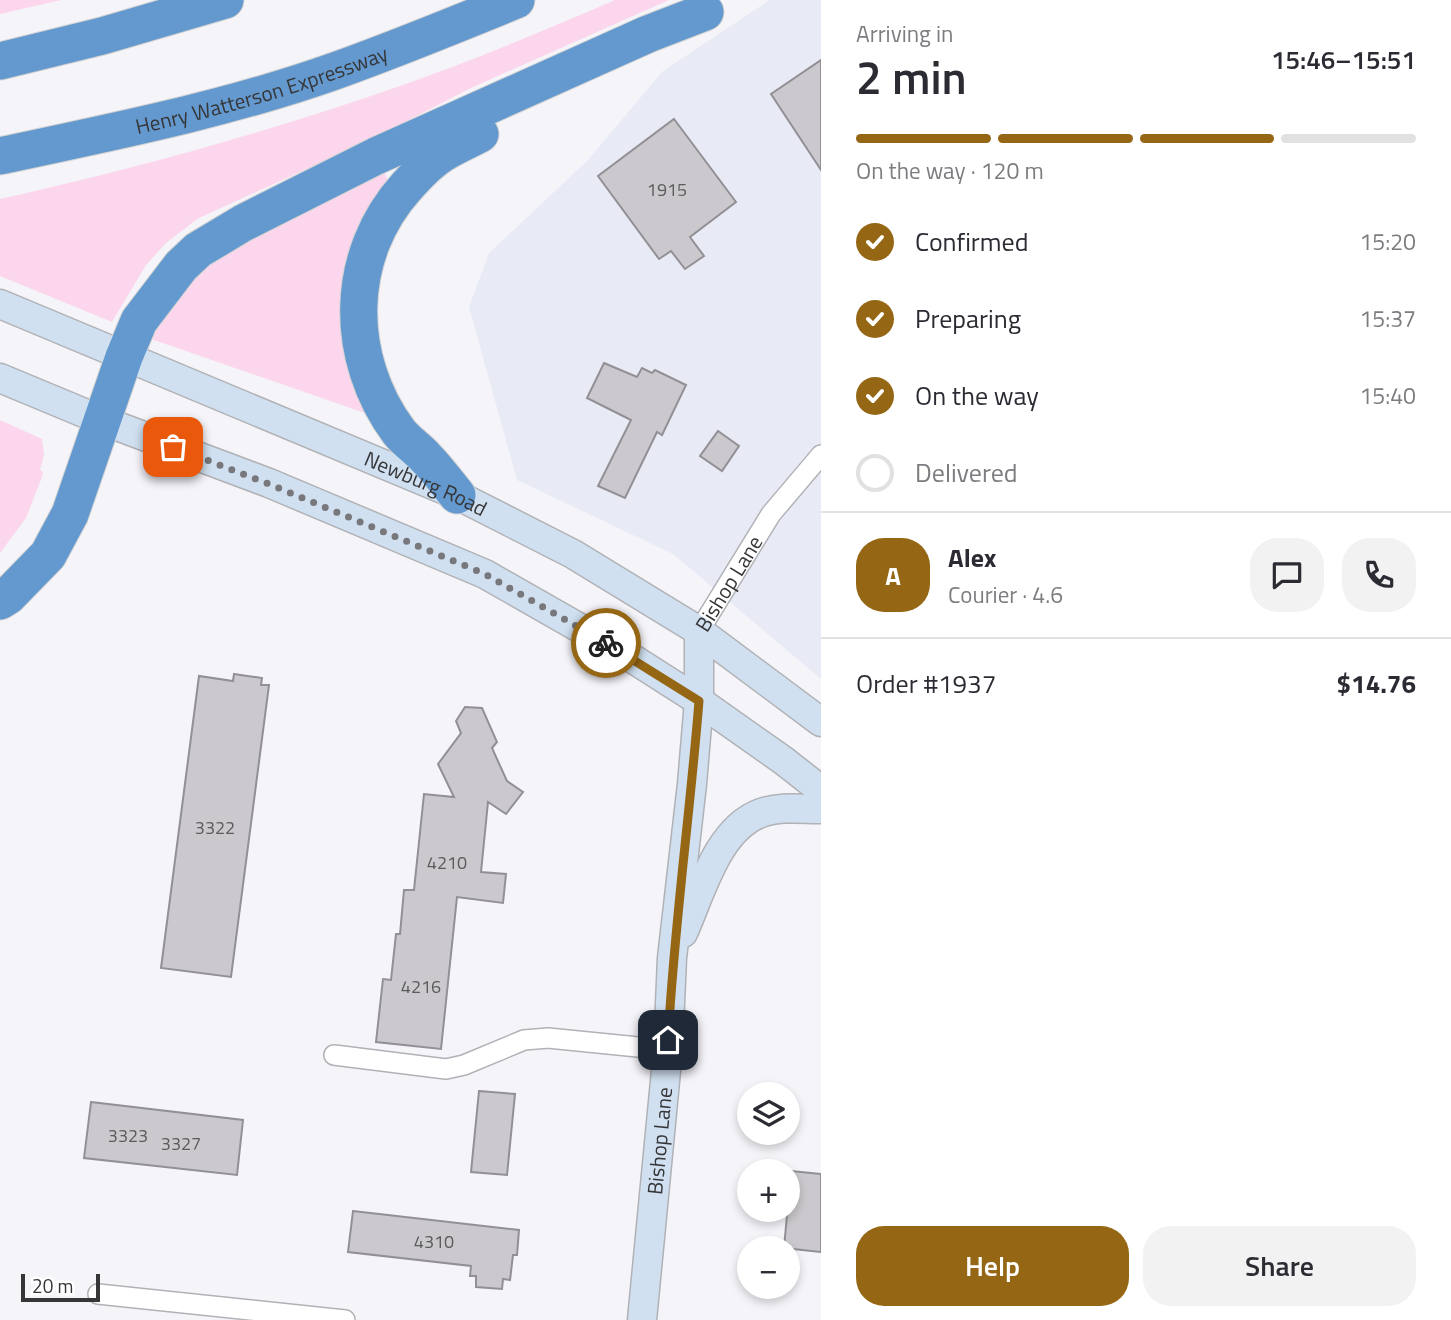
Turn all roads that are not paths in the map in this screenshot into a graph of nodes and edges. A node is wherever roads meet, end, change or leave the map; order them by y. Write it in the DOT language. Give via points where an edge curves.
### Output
graph roads {
  1 [pos="225,0"];
  2 [pos="516,0"];
  3 [pos="716,6"];
  4 [pos="0,61"];
  5 [pos="0,156"];
  6 [pos="0,304"];
  7 [pos="124,357"];
  8 [pos="0,378"];
  9 [pos="101,420"];
  10 [pos="821,455"];
  11 [pos="457,495"];
  12 [pos="0,601"];
  13 [pos="699,631"];
  14 [pos="699,701"];
  15 [pos="821,722"];
  16 [pos="821,790"];
  17 [pos="821,809"];
  18 [pos="672,958"];
  19 [pos="668,1049"];
  20 [pos="334,1055"];
  21 [pos="98,1294"];
  22 [pos="345,1320"];
  23 [pos="642,1320"];
  1 -- 4 [label="highway"];
  2 -- 5 [label="highway, Henry Watterson Expressway" via="304,81 137,127"];
  3 -- 7 [label="highway" via="376,156 243,223 181,266 139,321"];
  3 -- 11 [label="highway" via="657,51 446,151 397,198 377,228 359,285 359,337 366,365 400,433"];
  6 -- 7 [label="main road, Newburg Road"];
  7 -- 9 [label="highway"];
  7 -- 11 [label="main road, Newburg Road"];
  8 -- 9 [label="main road"];
  9 -- 12 [label="highway" via="70,514 48,555"];
  9 -- 14 [label="main road" via="485,574"];
  10 -- 13 [label="street, Bishop Lane" via="771,514"];
  11 -- 13 [label="main road, Newburg Road" via="573,554"];
  13 -- 14 [label="main road, Bishop Lane"];
  13 -- 15 [label="main road, Newburg Road"];
  14 -- 16 [label="main road"];
  14 -- 18 [label="main road, Bishop Lane"];
  17 -- 18 [label="main road" via="780,808 744,821 732,832"];
  18 -- 19 [label="main road, Bishop Lane"];
  19 -- 20 [label="street" via="524,1040 446,1069"];
  19 -- 23 [label="main road, Bishop Lane"];
  21 -- 22 [label="street"];
}
